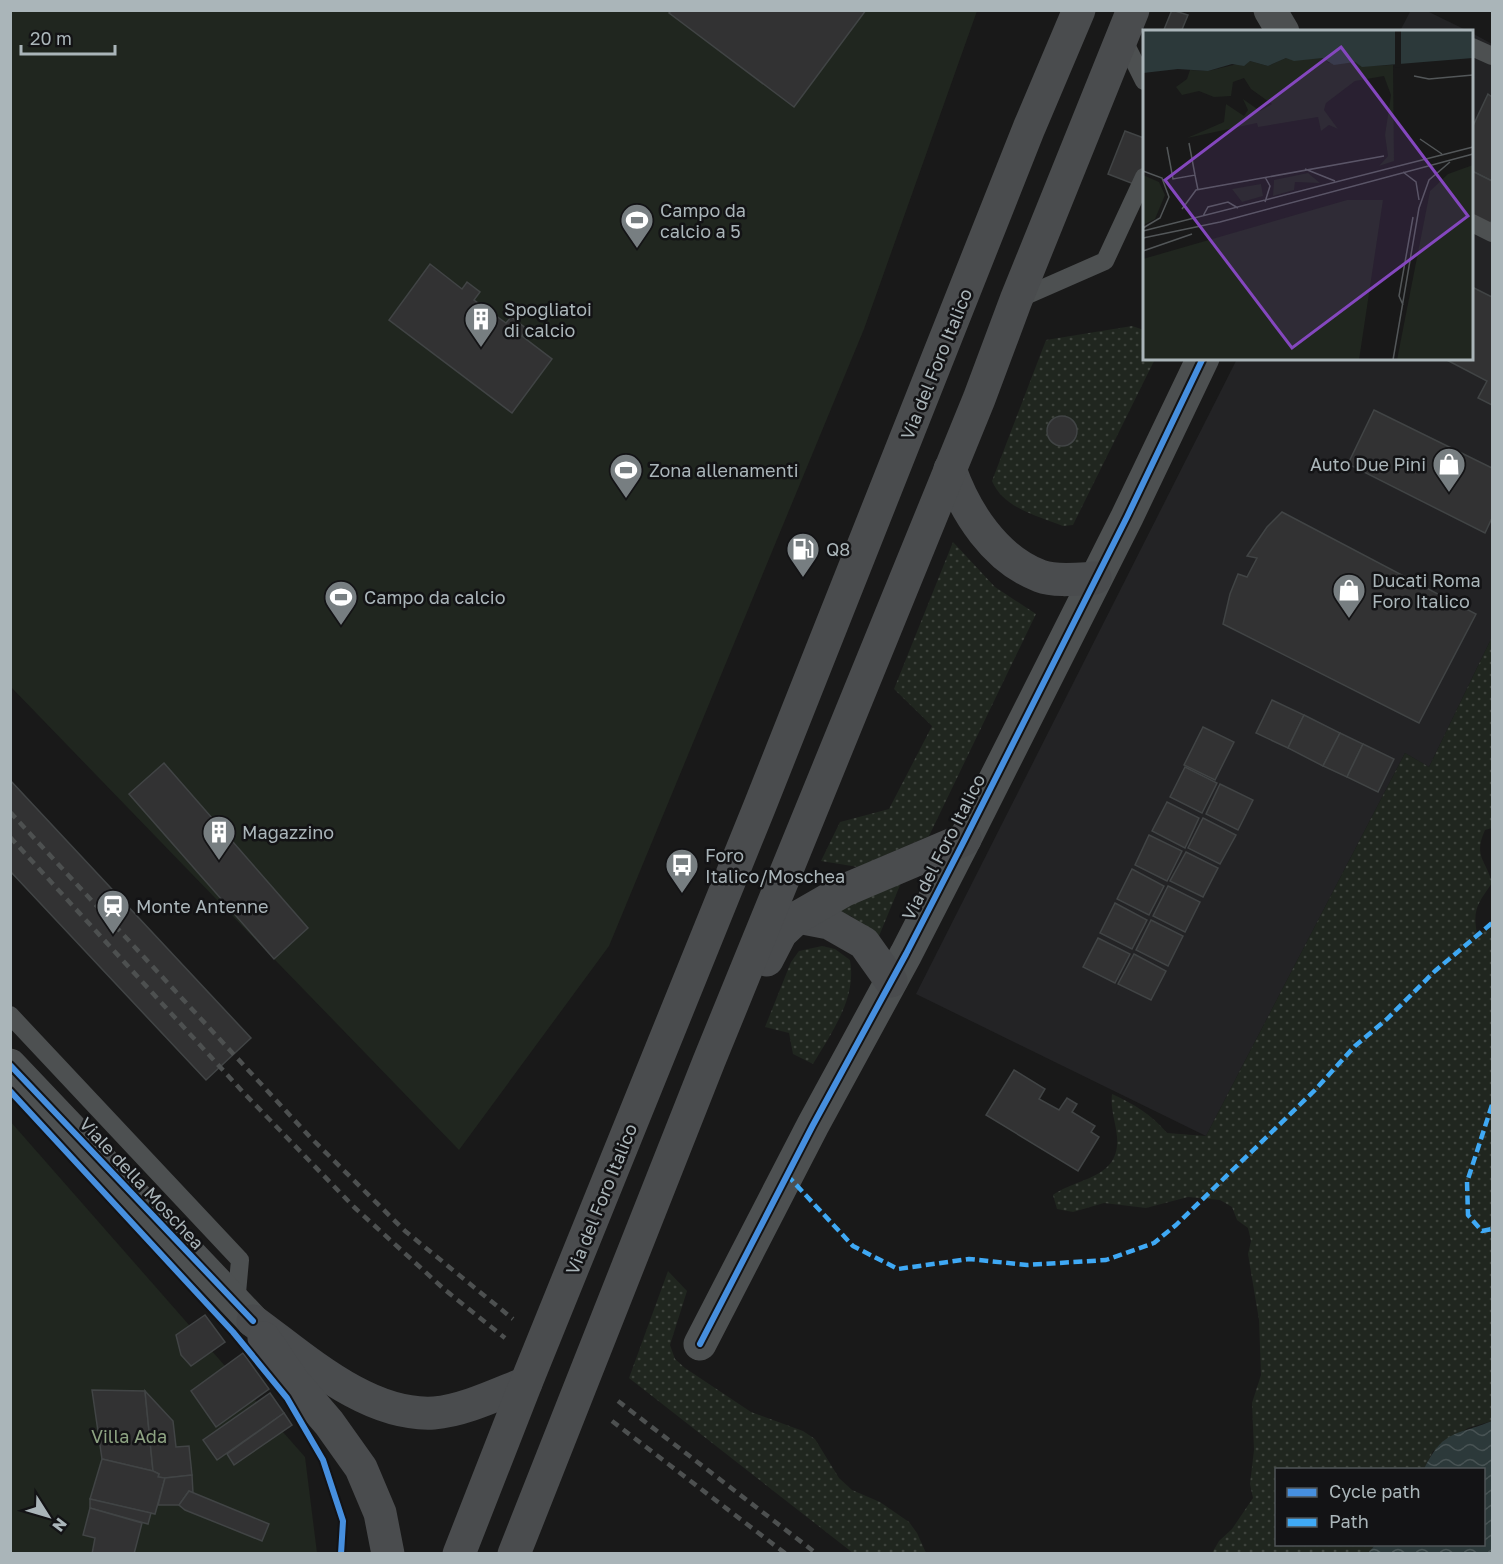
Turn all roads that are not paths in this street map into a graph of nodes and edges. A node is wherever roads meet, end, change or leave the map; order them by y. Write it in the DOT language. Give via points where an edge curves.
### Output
graph roads {
  1 [pos="1060,10"];
  2 [pos="1079,10"];
  3 [pos="1270,10"];
  4 [pos="1128,24"];
  5 [pos="1282,30"];
  6 [pos="1473,47"];
  7 [pos="1492,56"];
  8 [pos="1143,77"];
  9 [pos="1029,128"];
  10 [pos="1143,179"];
  11 [pos="1473,224"];
  12 [pos="1492,233"];
  13 [pos="1016,300"];
  14 [pos="1202,360"];
  15 [pos="950,469"];
  16 [pos="1095,578"];
  17 [pos="965,839"];
  18 [pos="798,917"];
  19 [pos="891,981"];
  20 [pos="10,1015"];
  21 [pos="709,1060"];
  22 [pos="10,1065"];
  23 [pos="244,1312"];
  24 [pos="700,1344"];
  25 [pos="526,1383"];
  26 [pos="388,1554"];
  27 [pos="459,1554"];
  28 [pos="514,1554"];
  1 -- 9 [label="highway"];
  2 -- 9 [label="highway, Via del Foro Italico"];
  3 -- 5 [label="street"];
  4 -- 8 [label="lane"];
  4 -- 13 [label="highway"];
  6 -- 7 [label="lane"];
  9 -- 25 [label="highway, Via del Foro Italico"];
  10 -- 13 [label="lane" via="1105,261"];
  11 -- 12 [label="lane"];
  13 -- 15 [label="highway"];
  14 -- 16 [label="street, Via del Foro Italico"];
  15 -- 16 [label="highway" via="964,504 990,540 1019,566 1050,578"];
  15 -- 21 [label="highway"];
  16 -- 17 [label="street, Via del Foro Italico"];
  17 -- 18 [label="highway" via="845,890"];
  17 -- 19 [label="street, Via del Foro Italico"];
  18 -- 19 [label="highway" via="829,923 864,943"];
  18 -- 21 [label="highway" via="781,933 739,1023"];
  19 -- 24 [label="street, Via del Foro Italico"];
  20 -- 23 [label="lane" via="240,1260"];
  21 -- 28 [label="highway"];
  22 -- 23 [label="street, Viale della Moschea"];
  23 -- 25 [label="highway" via="350,1390 405,1411 452,1410"];
  23 -- 26 [label="highway" via="361,1468 380,1513"];
  25 -- 27 [label="highway, Via del Foro Italico"];
}
